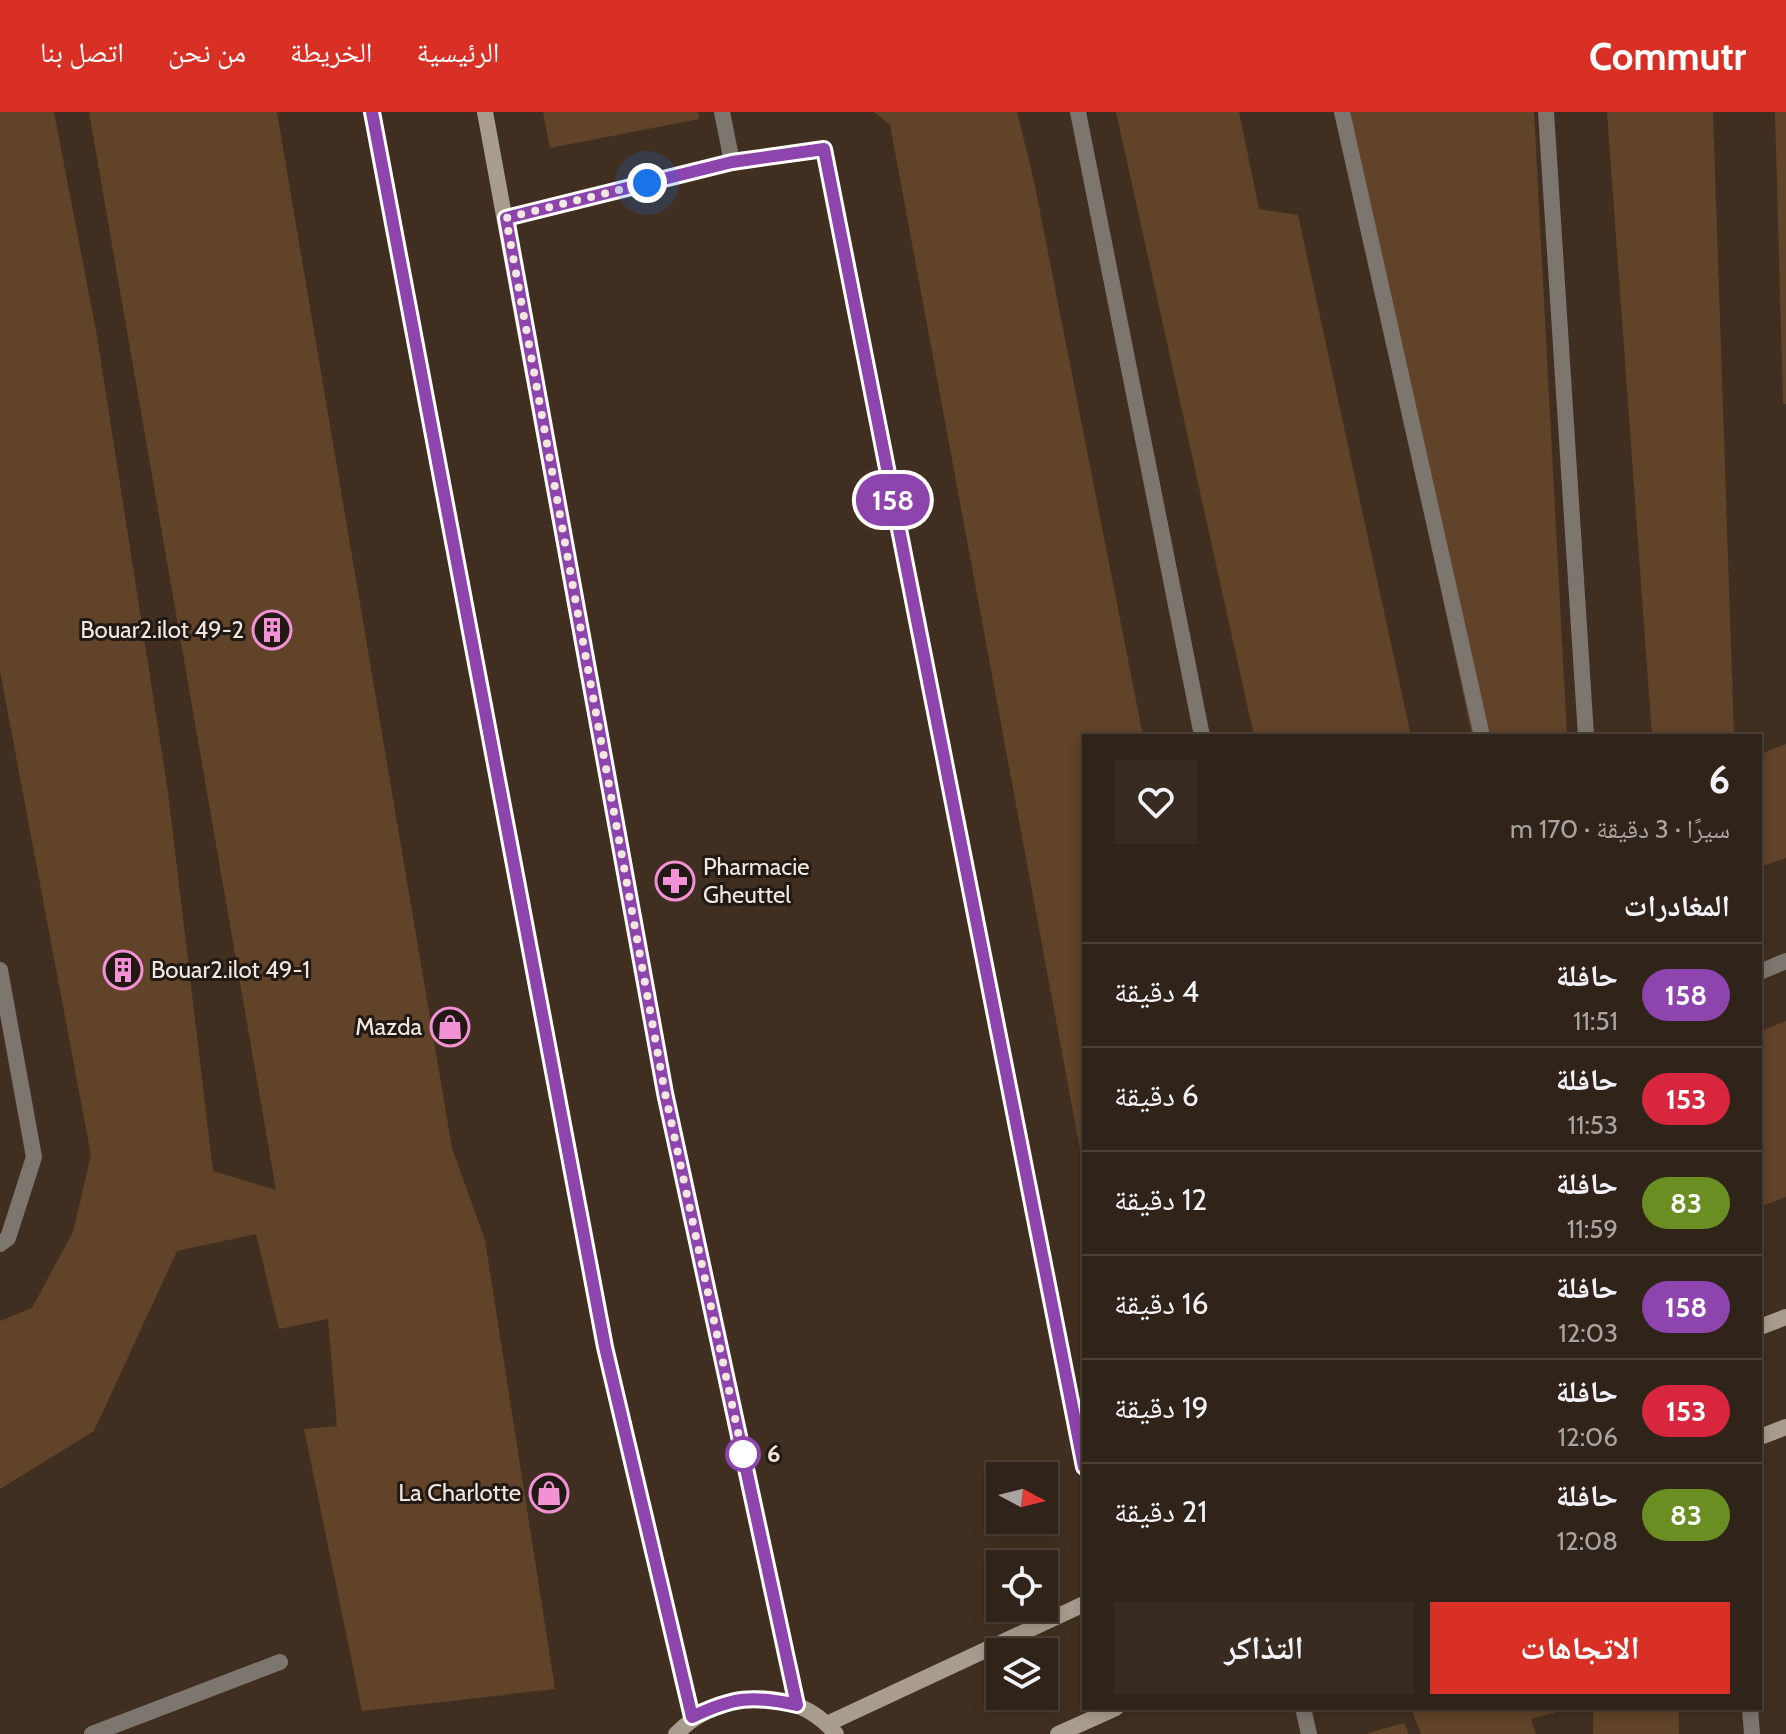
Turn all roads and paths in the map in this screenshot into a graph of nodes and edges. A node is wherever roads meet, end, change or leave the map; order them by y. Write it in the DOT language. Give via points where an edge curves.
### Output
graph roads {
  1 [pos="372,112"];
  2 [pos="485,112"];
  3 [pos="722,112"];
  4 [pos="1078,112"];
  5 [pos="1342,112"];
  6 [pos="1546,112"];
  7 [pos="732,162"];
  8 [pos="506,218"];
  9 [pos="1202,734"];
  10 [pos="1482,734"];
  11 [pos="1586,734"];
  12 [pos="1786,961"];
  13 [pos="0,970"];
  14 [pos="1762,971"];
  15 [pos="0,1244"];
  16 [pos="1786,1317"];
  17 [pos="1762,1326"];
  18 [pos="1786,1427"];
  19 [pos="1762,1436"];
  20 [pos="1082,1457"];
  21 [pos="1082,1605"];
  22 [pos="280,1662"];
  23 [pos="797,1705"];
  24 [pos="1112,1710"];
  25 [pos="1303,1710"];
  26 [pos="1750,1710"];
  27 [pos="692,1717"];
  28 [pos="832,1729"];
  29 [pos="92,1734"];
  30 [pos="676,1734"];
  31 [pos="1058,1734"];
  32 [pos="1309,1734"];
  33 [pos="1752,1734"];
  1 -- 27 [label="main road" via="605,1347"];
  2 -- 8 [label="main road"];
  3 -- 7 [label="street"];
  4 -- 9 [label="street"];
  5 -- 10 [label="street"];
  6 -- 11 [label="street"];
  7 -- 8 [label="street"];
  7 -- 20 [label="street" via="824,149"];
  8 -- 23 [label="main road" via="665,1093"];
  12 -- 14 [label="street"];
  13 -- 15 [label="street" via="34,1157 8,1238"];
  16 -- 17 [label="main road"];
  18 -- 19 [label="main road"];
  21 -- 28 [label="main road"];
  22 -- 29 [label="street"];
  23 -- 27 [label="main road" via="749,1698 725,1701"];
  23 -- 28 [label="main road"];
  24 -- 31 [label="main road"];
  25 -- 32 [label="street"];
  26 -- 33 [label="street"];
  27 -- 30 [label="main road"];
}
